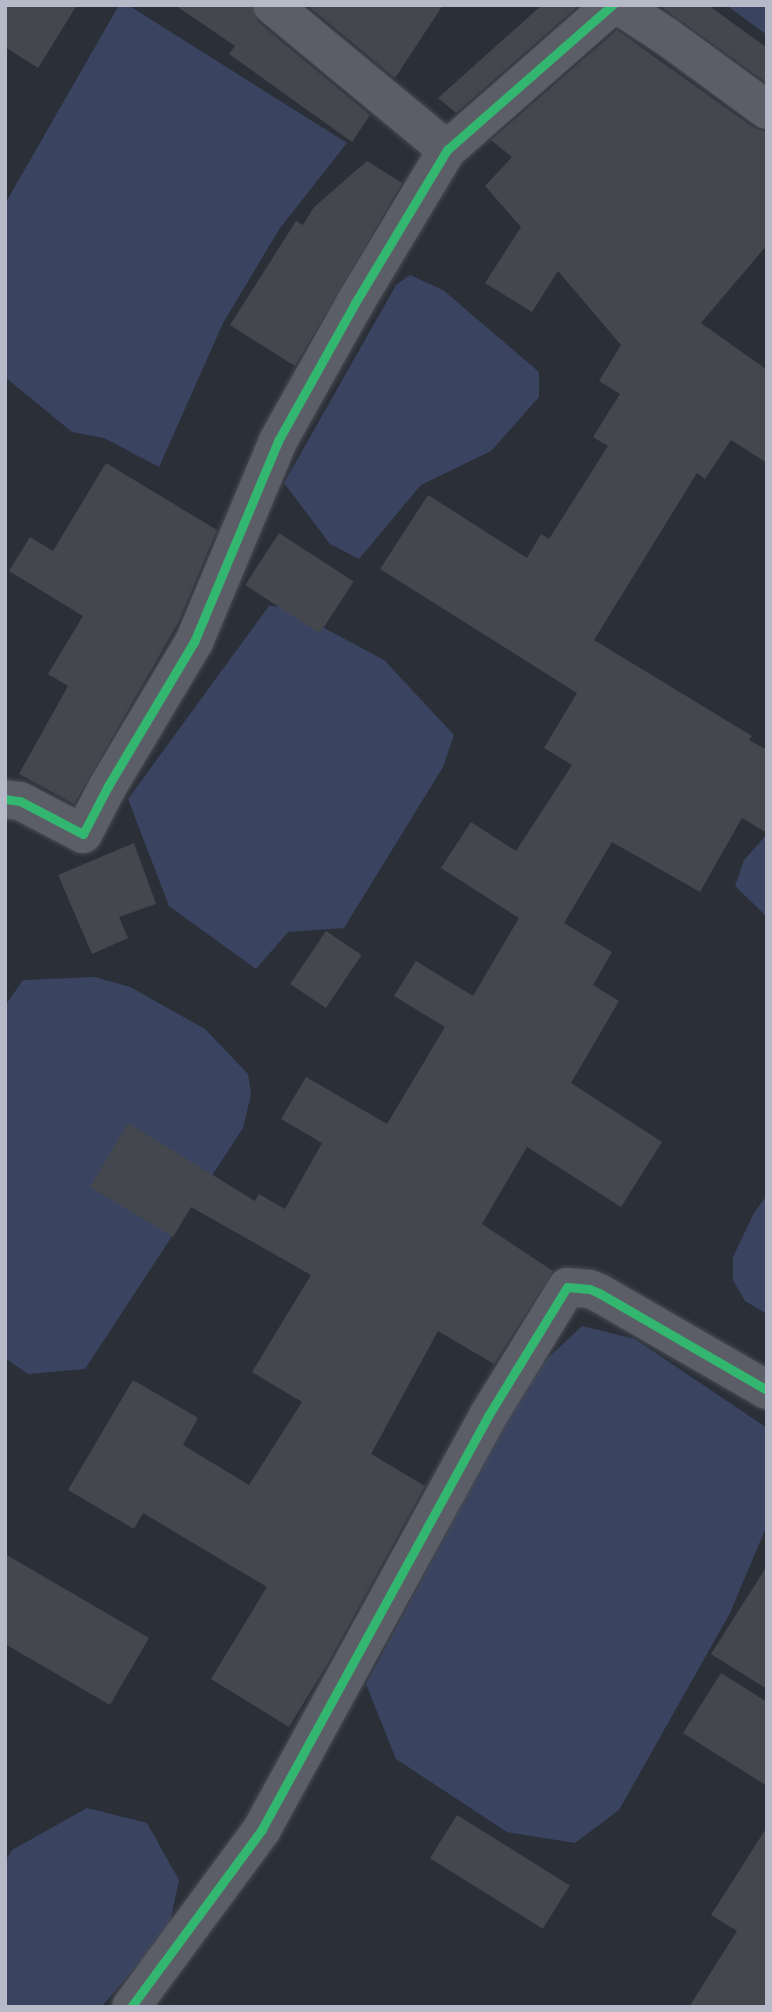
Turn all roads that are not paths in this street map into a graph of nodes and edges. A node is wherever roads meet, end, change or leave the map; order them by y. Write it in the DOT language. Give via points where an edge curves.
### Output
graph roads {
  1 [pos="272,5"];
  2 [pos="615,5"];
  3 [pos="767,110"];
  4 [pos="447,150"];
  5 [pos="5,799"];
  6 [pos="767,1390"];
  7 [pos="131,2007"];
  1 -- 4 [label="street"];
  2 -- 3 [label="street"];
  2 -- 4 [label="street"];
  4 -- 5 [label="street" via="278,441 194,642 83,834 20,801"];
  6 -- 7 [label="street" via="599,1293 567,1287 488,1416 262,1829"];
}
